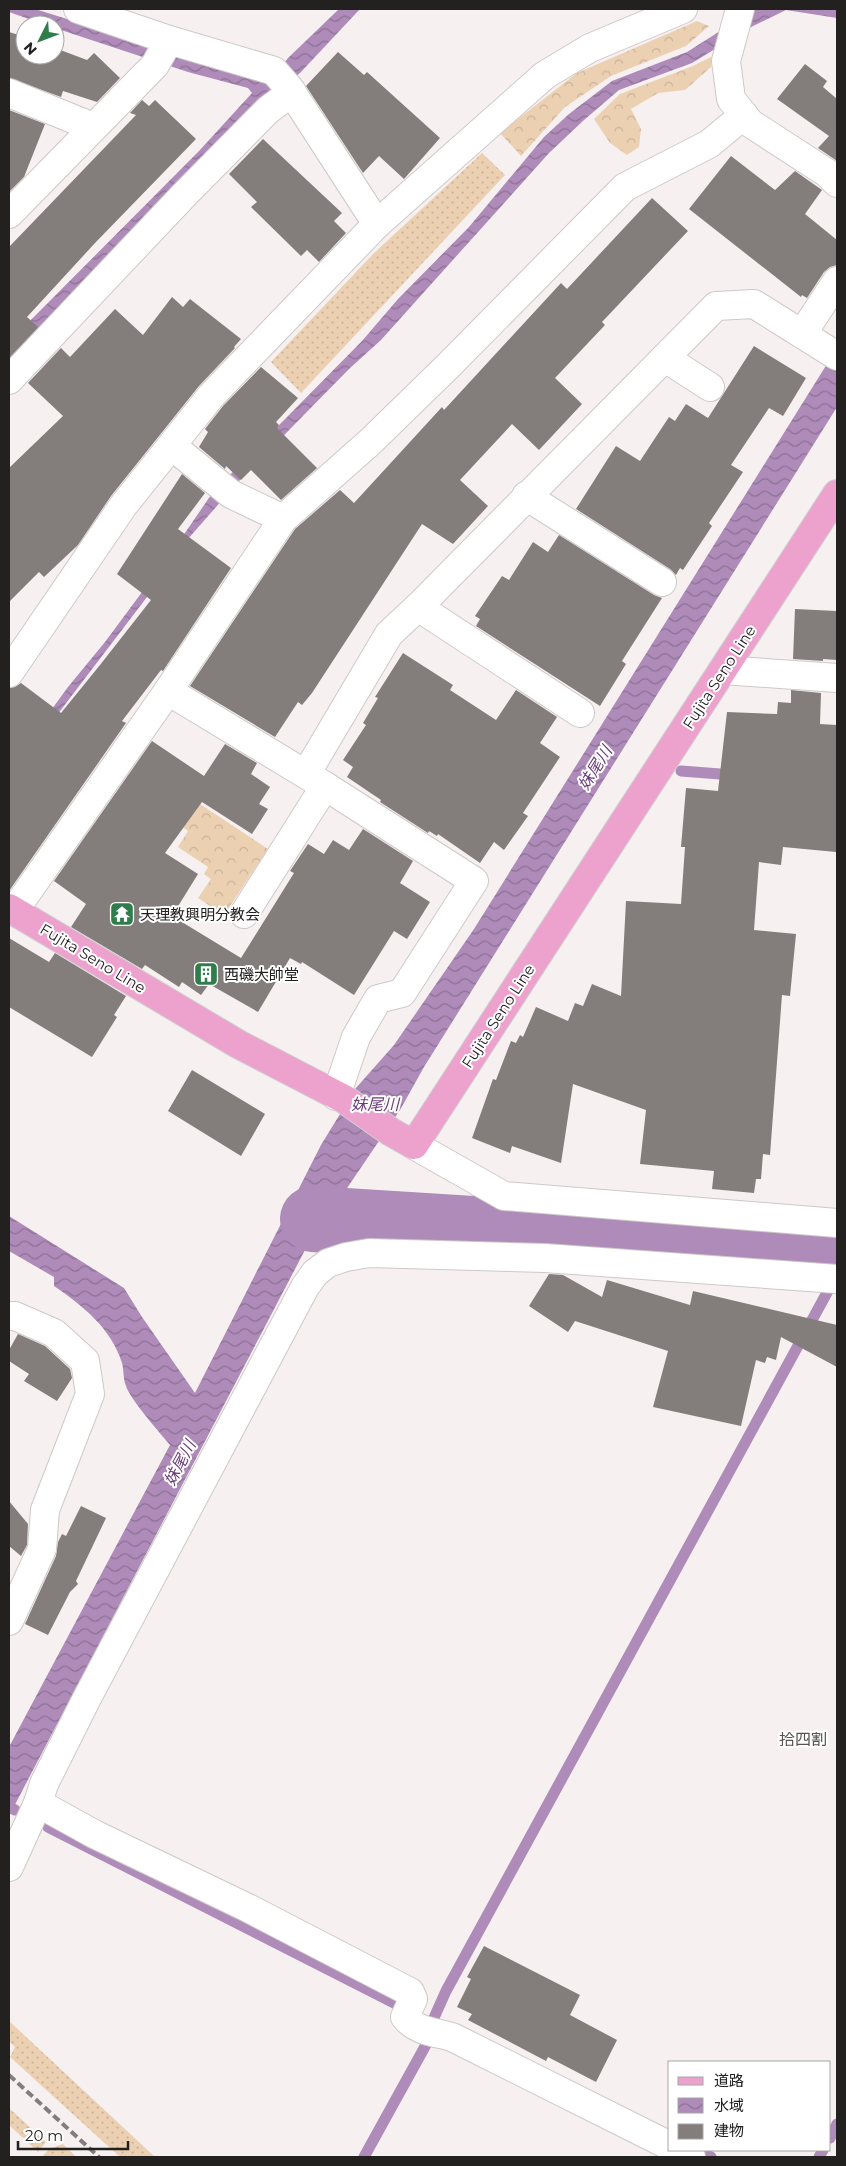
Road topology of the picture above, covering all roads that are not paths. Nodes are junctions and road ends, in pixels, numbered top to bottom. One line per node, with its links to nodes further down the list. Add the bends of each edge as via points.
1 (78, 9): 4 (street)
2 (683, 9): 11 (street, via 590,48 545,75)
3 (739, 13): 7 (street, via 726,61 731,99)
4 (163, 49): 5 (street); 8 (street)
5 (284, 82): 11 (street); 15 (street, via 268,110)
6 (9, 93): 8 (street)
7 (744, 115): 9 (street, via 750,123 827,173); 20 (street, via 709,144 625,187 370,442)
8 (93, 127): 10 (street)
9 (837, 183)
10 (9, 214)
11 (377, 224): 17 (street, via 211,396)
12 (837, 281): 13 (street)
13 (821, 345): 14 (street, via 754,304 716,306)
14 (664, 358): 16 (street); 18 (street)
15 (9, 380)
16 (710, 387)
17 (172, 446): 20 (street, via 225,489); 24 (street, via 123,506)
18 (526, 496): 21 (street); 22 (street)
19 (833, 508): 23 (main road, Fujita Seno Line)
20 (283, 519): 26 (street)
21 (662, 582)
22 (418, 607): 27 (street); 28 (street, via 389,634)
23 (723, 670): 25 (street); 32 (main road, Fujita Seno Line)
24 (9, 673)
25 (837, 678)
26 (168, 691): 28 (street); 29 (street)
27 (580, 713)
28 (316, 780): 30 (street); 31 (street, via 474,881 402,992 378,999 356,1037)
29 (11, 910): 31 (main road, Fujita Seno Line, via 238,1044)
30 (244, 914)
31 (340, 1097): 32 (main road, Fujita Seno Line)
32 (414, 1145): 33 (street, via 504,1196)
33 (837, 1222)
34 (832, 1279): 37 (street, via 545,1258 439,1254 369,1253 328,1263 305,1287 86,1700 44,1784)
35 (9, 1316): 36 (street, via 54,1333 85,1361 90,1394 45,1510 42,1549)
36 (9, 1621)
37 (38, 1803): 38 (street); 39 (street, via 410,1992 420,2022)
38 (9, 1867)
39 (668, 2145)
40 (679, 2151): 41 (street)
41 (691, 2157)

